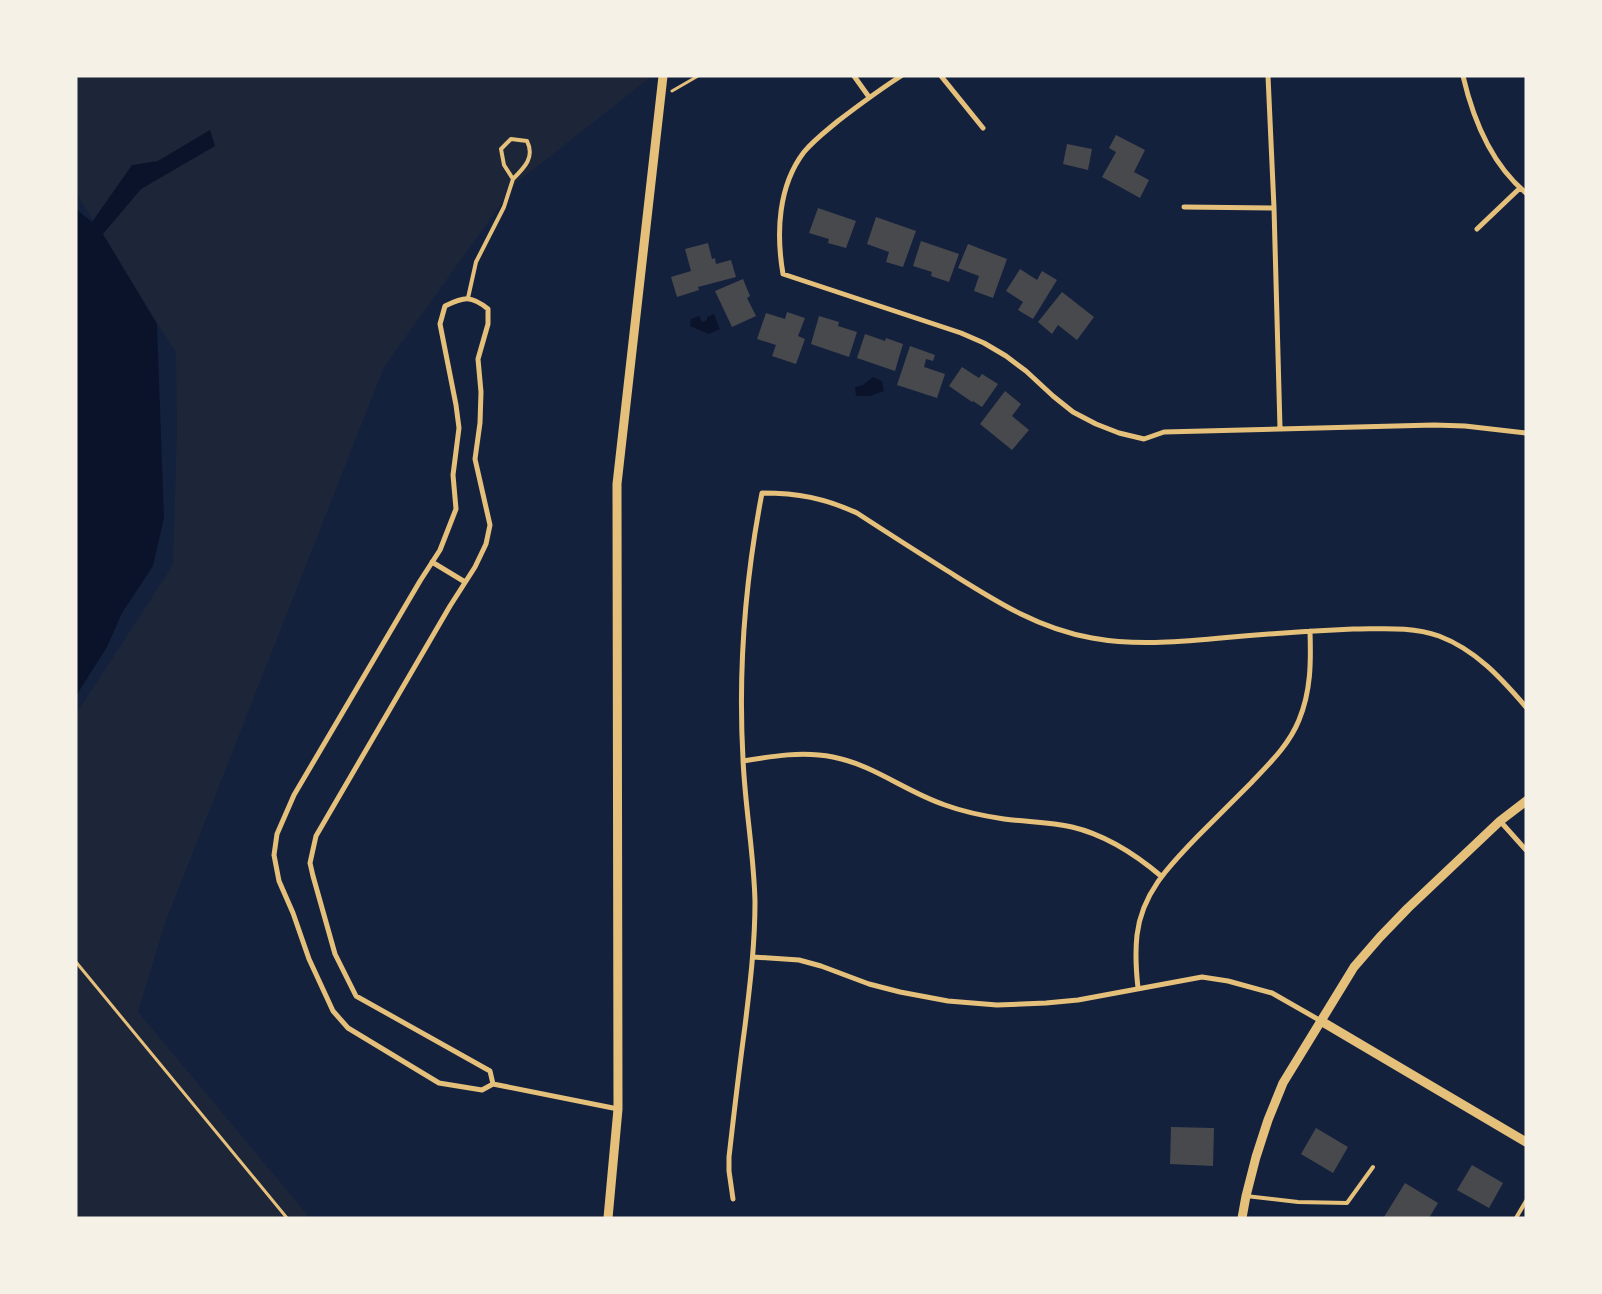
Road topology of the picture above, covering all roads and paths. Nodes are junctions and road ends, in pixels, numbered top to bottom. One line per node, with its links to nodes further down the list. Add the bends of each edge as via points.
1 (663, 76): 8 (street)
2 (698, 76): 8 (path)
3 (854, 76): 9 (street)
4 (901, 76): 9 (street)
5 (941, 76): 10 (street)
6 (1268, 76): 15 (street)
7 (1463, 76): 12 (street, via 1468,99 1486,143)
8 (661, 97): 34 (street, via 617,484)
9 (869, 97): 18 (street, via 812,143 797,163 788,184 779,230 783,274 961,333 1006,356 1073,412 1119,433 1144,439 1164,432)
10 (983, 128)
11 (514, 179): 11 (lane, via 504,165 501,149 511,139 527,140 530,148 527,165); 17 (lane, via 504,207 476,262)
12 (1520, 188): 13 (street); 16 (street)
13 (1526, 193)
14 (1184, 207): 15 (street)
15 (1274, 208): 18 (street)
16 (1477, 229)
17 (468, 298): 20 (street, via 445,306 440,324 458,428 453,475 456,509); 21 (street, via 488,308 488,324 478,359 481,392 475,459 490,525 486,544)
18 (1280, 428): 19 (street, via 1434,425)
19 (1526, 432)
20 (432, 562): 21 (street); 33 (street, via 294,796 277,834 274,855 279,881 309,960 333,1010 348,1028 439,1083 482,1090)
21 (466, 582): 33 (street, via 316,836 310,863 335,954 356,996 490,1071)
22 (1310, 631): 23 (street, via 1413,629 1439,636 1475,655 1493,670); 24 (street, via 1153,644 1100,639 1069,632 1001,605 857,513 810,496 762,493 752,548 742,643); 28 (street, via 1311,670 1307,696 1299,721 1286,744)
23 (1526, 708)
24 (743, 761): 28 (street, via 811,754 857,763 952,807 1005,819 1060,825 1099,836 1123,848); 29 (street, via 753,859)
25 (1526, 801): 26 (street)
26 (1500, 821): 27 (street); 32 (street, via 1380,937 1354,967)
27 (1526, 850)
28 (1161, 876): 31 (street, via 1148,898 1137,933)
29 (753, 957): 31 (street, via 799,960 900,992 948,1001 997,1005 1078,1000); 38 (street, via 729,1157)
30 (76, 962): 40 (path)
31 (1138, 988): 32 (street, via 1202,977 1228,981 1272,993)
32 (1321, 1021): 35 (street); 37 (street, via 1283,1083 1268,1120)
33 (493, 1084): 34 (street)
34 (618, 1109): 41 (street)
35 (1526, 1142)
36 (1373, 1167): 37 (lane, via 1347,1202 1298,1202)
37 (1246, 1196): 42 (street)
38 (733, 1199)
39 (1526, 1201): 43 (lane)
40 (287, 1218)
41 (608, 1218)
42 (1242, 1218)
43 (1516, 1218)

